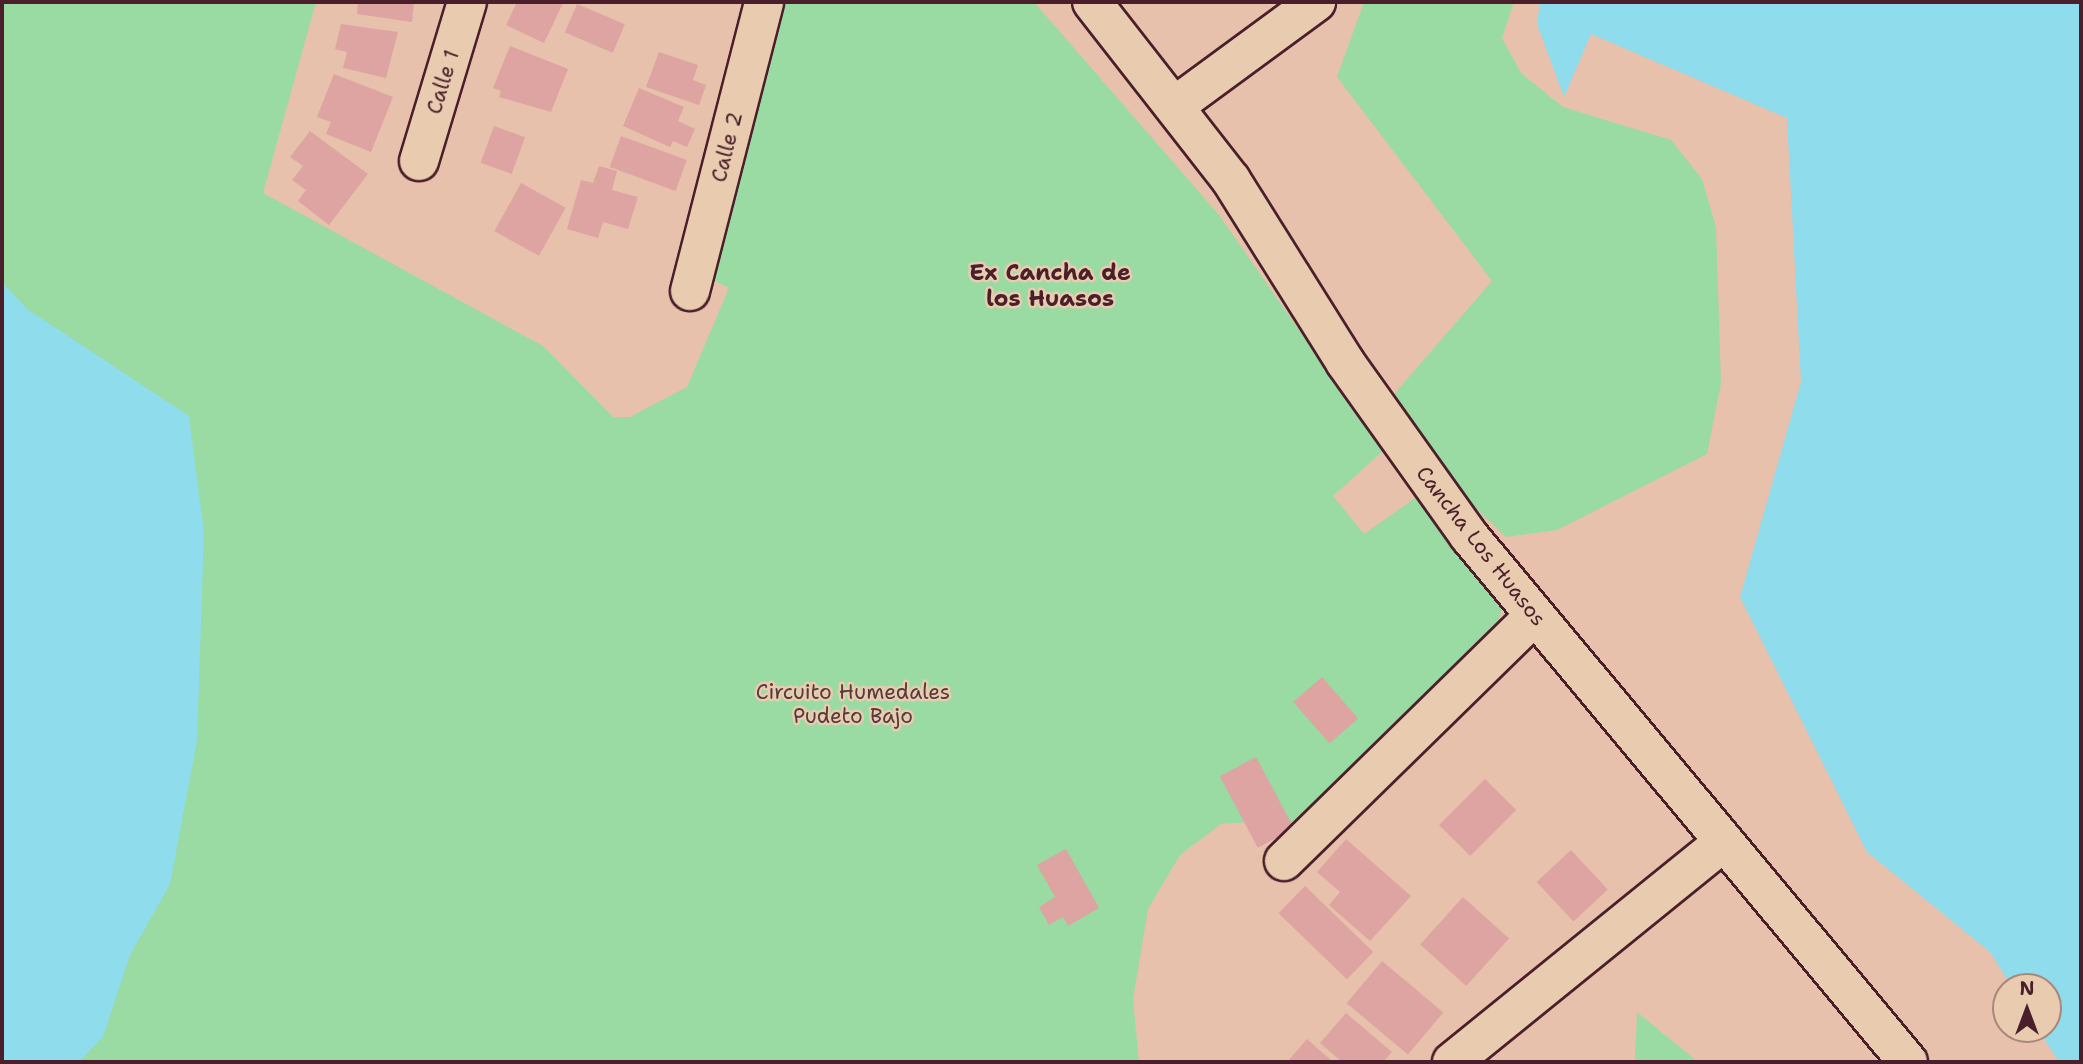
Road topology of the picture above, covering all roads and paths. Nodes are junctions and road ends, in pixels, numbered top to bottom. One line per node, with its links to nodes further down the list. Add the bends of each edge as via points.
1 (467, 2): 6 (street, Calle 1)
2 (764, 2): 7 (street, Calle 2)
3 (1092, 2): 5 (street, Cancha Los Huasos)
4 (1316, 2): 5 (street)
5 (1176, 105): 8 (street, Cancha Los Huasos, via 1430,484)
6 (419, 162)
7 (690, 292)
8 (1535, 615): 9 (street, Cancha Los Huasos); 10 (street)
9 (1721, 844): 11 (street); 12 (street, Cancha Los Huasos)
10 (1284, 861)
11 (1452, 1062)
12 (1908, 1062)

